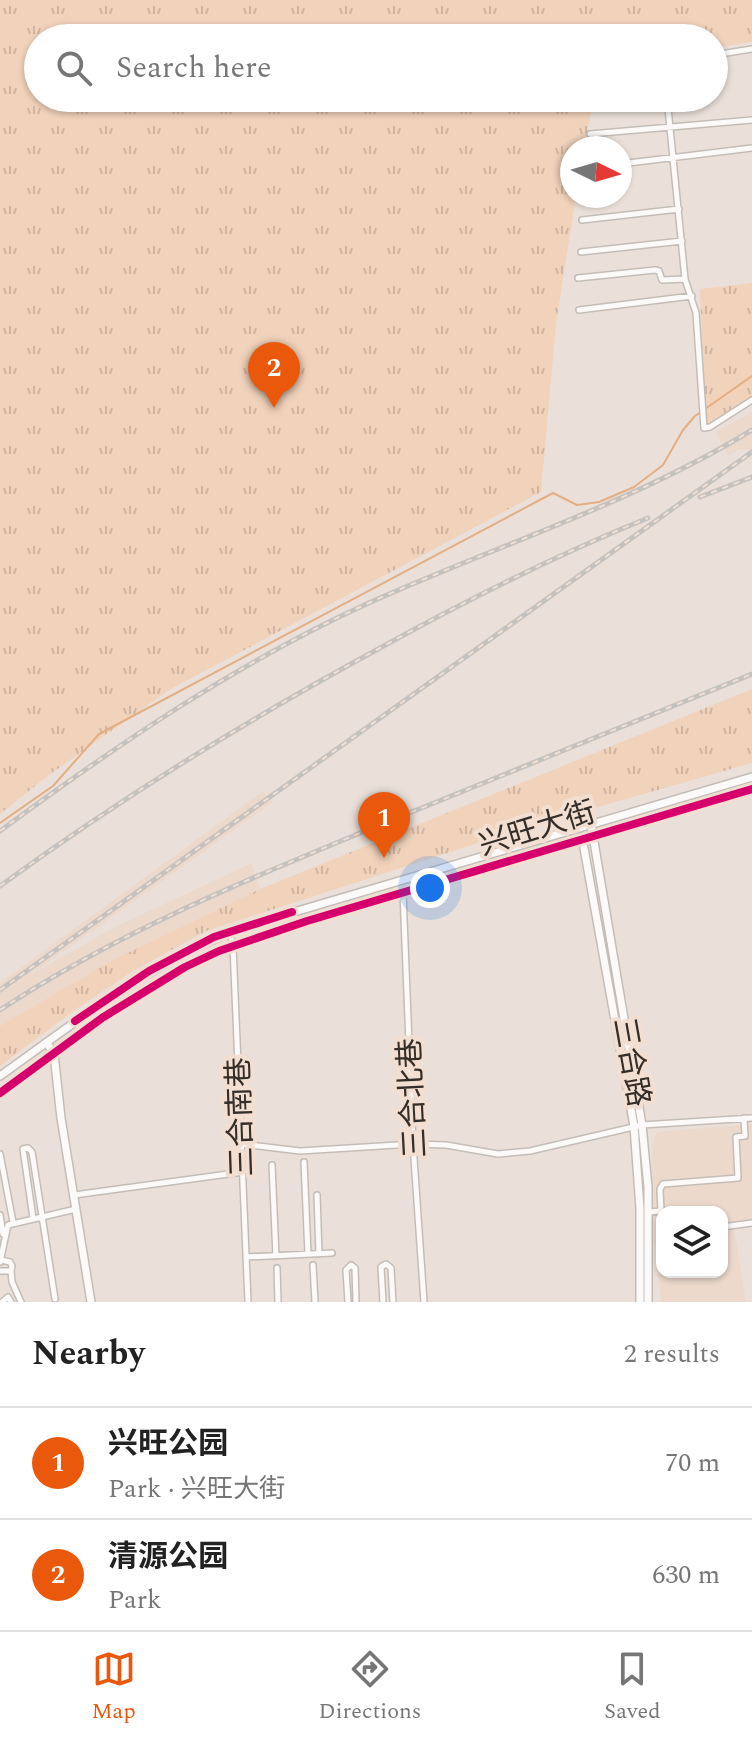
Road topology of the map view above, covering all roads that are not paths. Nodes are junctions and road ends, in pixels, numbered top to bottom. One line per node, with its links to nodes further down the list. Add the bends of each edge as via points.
1 (752, 49): 2 (street)
2 (728, 53)
3 (668, 112): 5 (street)
4 (752, 120): 5 (street)
5 (669, 127): 6 (street); 8 (street)
6 (590, 134)
7 (752, 148): 8 (street)
8 (673, 158): 9 (street); 10 (street)
9 (632, 163)
10 (679, 209): 11 (street); 12 (street)
11 (582, 220)
12 (682, 241): 13 (street); 15 (street)
13 (581, 252)
14 (578, 278): 15 (street, via 655,270 662,280)
15 (685, 279): 16 (street)
16 (692, 296): 17 (street); 18 (street, via 704,426)
17 (579, 310)
18 (752, 400)
19 (752, 777): 21 (main road, 兴旺大街)
20 (752, 789): 23 (main road, 兴旺大街)
21 (591, 824): 22 (main road, 兴旺大街); 23 (main road, 三合路)
22 (580, 828): 24 (main road, 三合路); 26 (main road, 兴旺大街)
23 (593, 836): 24 (main road, 兴旺大街); 34 (main road, 三合路)
24 (582, 839): 25 (main road, 兴旺大街); 34 (main road, 三合路)
25 (403, 893): 27 (main road, 兴旺大街); 36 (street, 三合北巷)
26 (230, 932): 27 (street, 三合南巷); 28 (main road, 兴旺大街, via 149,971)
27 (233, 946): 29 (main road, 兴旺大街, via 185,967); 35 (street, 三合南巷)
28 (47, 1043): 29 (main road); 30 (main road, 兴旺大街)
29 (54, 1054): 31 (main road, 兴旺大街); 41 (main road)
30 (0, 1076)
31 (0, 1093)
32 (744, 1118): 33 (street); 34 (street); 43 (street, via 745,1136 736,1137 738,1178 663,1184)
33 (752, 1118)
34 (638, 1125): 36 (street, via 512,1153); 46 (main road, 三合路); 77 (main road, 三合路)
35 (241, 1144): 36 (street, via 311,1151); 40 (street, 三合南巷)
36 (413, 1144): 76 (street, 三合北巷)
37 (0, 1154): 50 (street)
38 (304, 1162): 55 (street)
39 (272, 1165): 57 (street)
40 (243, 1172): 41 (street); 58 (street, 三合南巷)
41 (74, 1195): 44 (main road)
42 (317, 1195): 56 (street)
43 (661, 1206)
44 (76, 1209): 48 (street); 68 (main road)
45 (656, 1211): 46 (street)
46 (649, 1212): 78 (main road, 三合路)
47 (0, 1215): 53 (street)
48 (40, 1216): 49 (street); 49 (street, via 32,1152 23,1149); 64 (street)
49 (33, 1218): 50 (street)
50 (13, 1222): 53 (street)
51 (752, 1223): 52 (street)
52 (728, 1226)
53 (4, 1238): 59 (street)
54 (332, 1253): 56 (street)
55 (308, 1254): 56 (street); 57 (street)
56 (319, 1254)
57 (276, 1256): 58 (street)
58 (246, 1257): 69 (street, 三合南巷)
59 (1, 1259): 63 (street, via 10,1262)
60 (313, 1265): 71 (street)
61 (277, 1268): 70 (street)
62 (0, 1271): 63 (street)
63 (11, 1271): 67 (street)
64 (55, 1299)
65 (2, 1302): 66 (street, via 8,1297)
66 (11, 1302)
67 (21, 1302)
68 (91, 1302)
69 (248, 1302)
70 (278, 1302)
71 (315, 1302)
72 (348, 1302): 73 (street, via 346,1270 351,1265)
73 (356, 1302)
74 (383, 1302): 75 (street, via 381,1267 386,1264)
75 (393, 1302)
76 (424, 1302)
77 (637, 1302)
78 (648, 1302)

